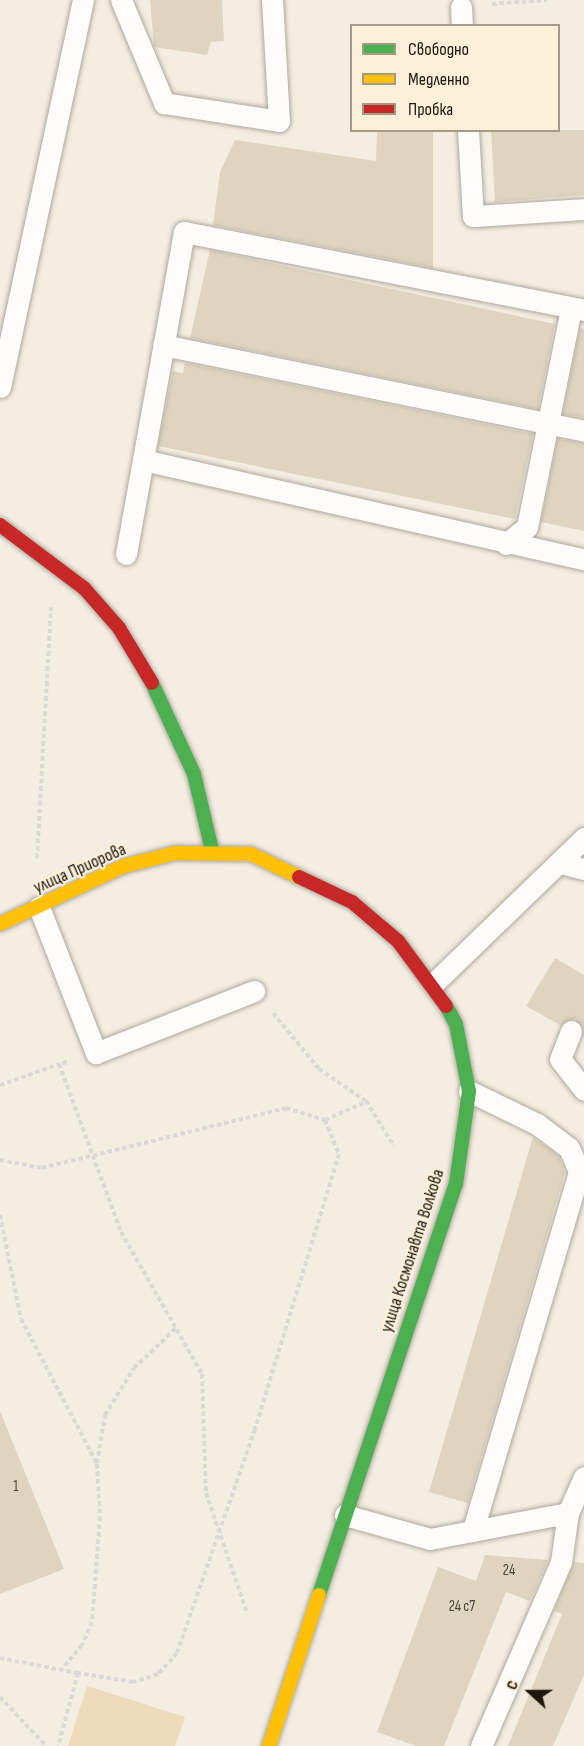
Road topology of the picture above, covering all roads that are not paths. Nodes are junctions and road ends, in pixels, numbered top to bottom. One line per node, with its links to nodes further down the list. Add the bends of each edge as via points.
1 (83, 0): 8 (lane)
2 (120, 0): 3 (lane, via 164,103 279,121)
3 (272, 0)
4 (468, 132): 5 (lane, via 473,216)
5 (584, 209)
6 (577, 309): 7 (lane, via 184,232); 9 (lane)
7 (164, 345): 9 (lane); 11 (lane)
8 (0, 387)
9 (549, 424): 10 (lane); 13 (lane, via 527,526)
10 (584, 431)
11 (143, 460): 13 (lane); 14 (lane)
12 (0, 525): 17 (street, via 84,588 119,628 156,689 194,774)
13 (506, 544): 15 (lane)
14 (126, 554)
15 (584, 559)
16 (584, 838): 18 (lane)
17 (212, 850): 20 (street, улица Приорова, via 123,866); 22 (street, улица Космонавта Волкова, via 251,854 352,902 398,941)
18 (561, 863): 19 (lane); 22 (lane)
19 (584, 869)
20 (39, 907): 21 (street, улица Приорова); 23 (lane, via 96,1053)
21 (0, 924)
22 (434, 982): 26 (street, улица Космонавта Волкова, via 456,1024)
23 (254, 991)
24 (571, 1031): 25 (lane, via 560,1059)
25 (584, 1090)
26 (469, 1091): 29 (street, улица Космонавта Волкова, via 456,1185); 30 (lane, via 561,1142 579,1172)
27 (584, 1477): 28 (lane)
28 (568, 1513): 30 (lane); 32 (lane, via 561,1562)
29 (345, 1515): 30 (lane, via 430,1539); 31 (street, улица Космонавта Волкова)
30 (473, 1532)
31 (269, 1746)
32 (481, 1746)

